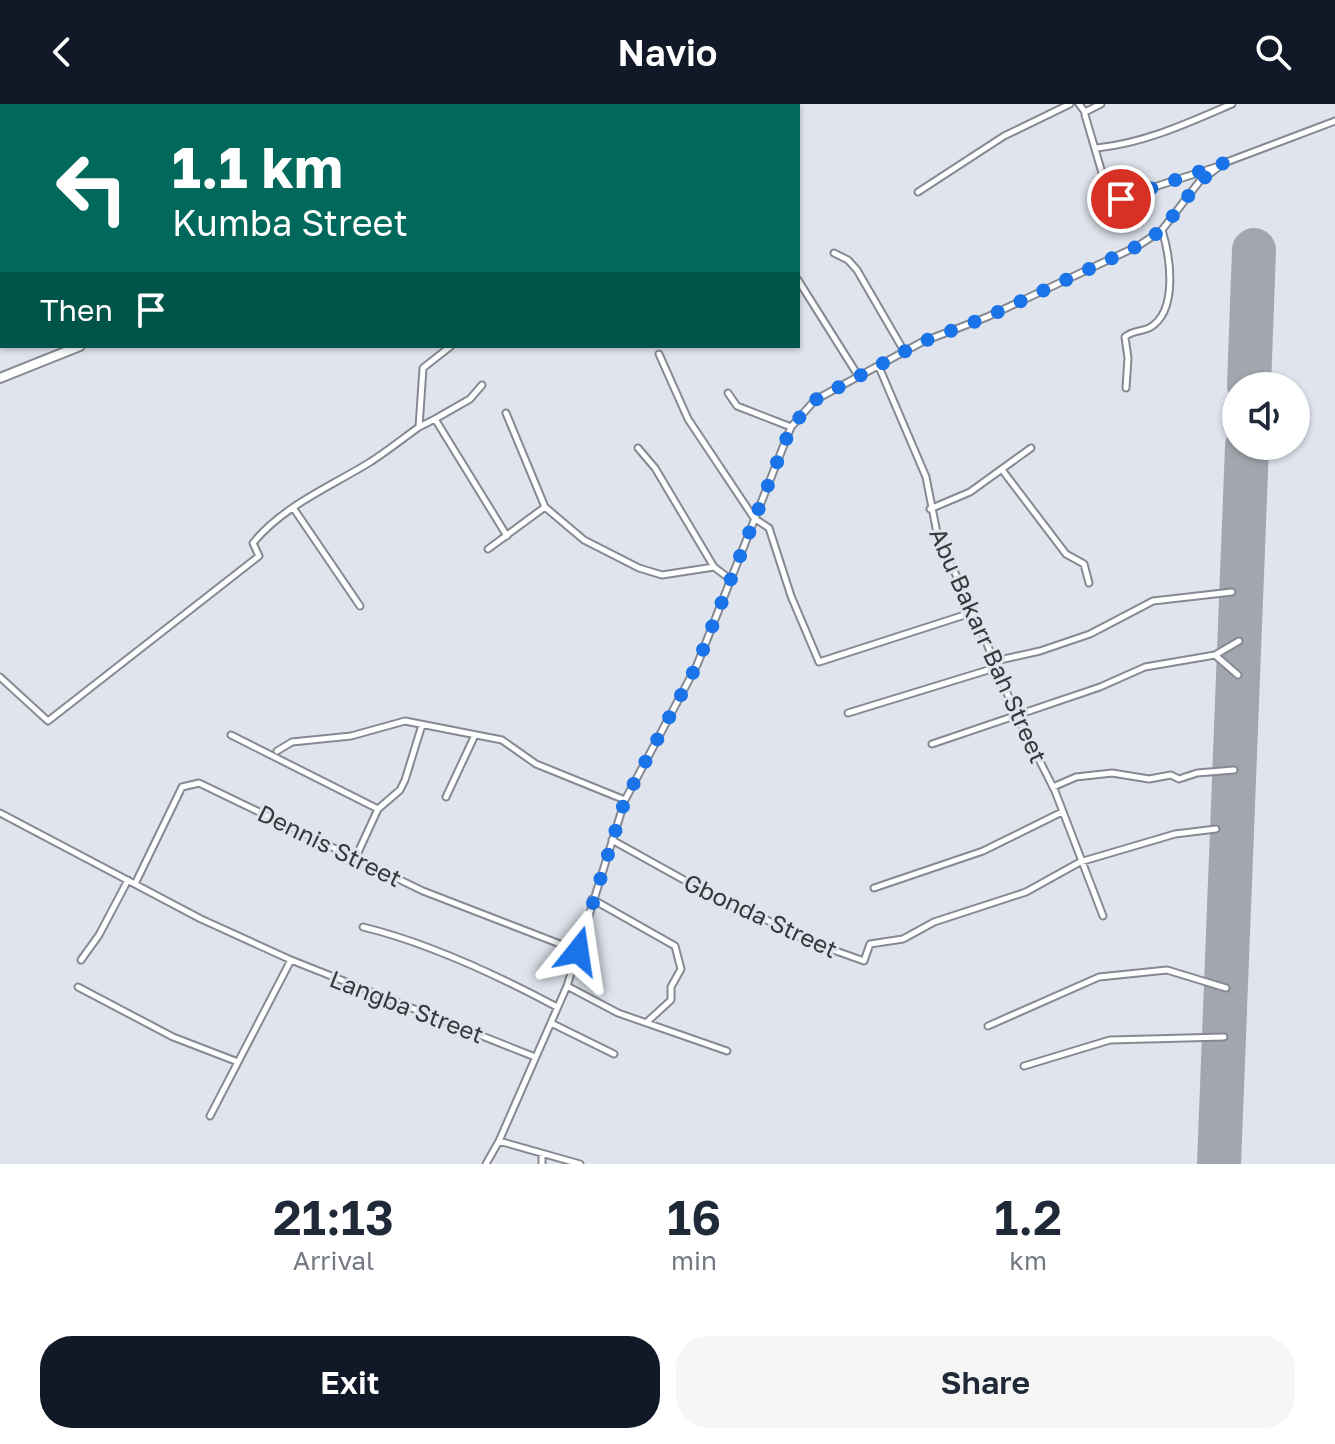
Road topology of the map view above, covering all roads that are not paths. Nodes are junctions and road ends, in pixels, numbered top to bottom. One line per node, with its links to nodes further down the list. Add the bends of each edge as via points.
1 (1070, 104): 9 (street, via 1004,136)
2 (1079, 104): 5 (street)
3 (1101, 104): 5 (street)
4 (1232, 104): 7 (street, via 1169,132)
5 (1085, 112): 7 (street)
6 (1335, 121): 8 (street)
7 (1097, 148): 8 (street, via 1114,200)
8 (1224, 163): 10 (street, via 1199,182)
9 (918, 192)
10 (1162, 230): 15 (street, via 1039,293); 21 (street, via 1171,285 1153,325 1125,337)
11 (834, 253): 15 (street, via 857,270)
12 (800, 283): 18 (street)
13 (75, 348): 19 (main road)
14 (448, 348): 25 (street, via 423,368)
15 (904, 351): 17 (street)
16 (659, 354): 33 (street, via 688,419)
17 (879, 367): 18 (street); 32 (street, Abu Bakarr Bah Street, via 926,477)
18 (859, 377): 26 (street, via 815,400)
19 (0, 378)
20 (482, 385): 24 (street, via 470,399)
21 (1126, 388)
22 (728, 393): 26 (street, via 737,406)
23 (506, 413): 30 (street)
24 (435, 419): 25 (street); 34 (street)
25 (419, 427): 31 (street)
26 (791, 427): 33 (street)
27 (638, 448): 36 (street)
28 (1031, 448): 29 (street)
29 (1003, 471): 32 (street); 38 (street, via 1066,554 1084,564)
30 (545, 507): 34 (street); 36 (street, via 584,540 639,568 662,575)
31 (294, 509): 40 (street); 46 (street, via 255,540 259,556 48,721)
32 (930, 509): 41 (street, Abu Bakarr Bah Street, via 946,558)
33 (754, 518): 37 (street); 41 (street, via 769,528 819,662)
34 (507, 536): 35 (street)
35 (488, 549)
36 (714, 567): 37 (street)
37 (730, 579): 57 (street, via 697,665)
38 (1089, 583)
39 (1232, 592): 44 (street, via 1153,601 1090,634)
40 (360, 606)
41 (974, 612): 44 (street, Abu Bakarr Bah Street)
42 (1239, 641): 43 (street)
43 (1215, 655): 45 (street); 48 (street, via 1145,667)
44 (996, 664): 47 (street); 48 (street, Abu Bakarr Bah Street)
45 (1238, 675)
46 (0, 677)
47 (848, 713)
48 (1017, 713): 52 (street); 55 (street, Abu Bakarr Bah Street)
49 (422, 725): 51 (street); 53 (street, via 405,721 351,736 292,742); 58 (street, via 400,790)
50 (231, 735): 58 (street)
51 (475, 735): 56 (street); 57 (street, via 502,740 536,764)
52 (932, 744)
53 (277, 751)
54 (1234, 770): 55 (street, via 1179,779 1112,773 1076,777)
55 (1053, 787): 59 (street, Abu Bakarr Bah Street)
56 (446, 797)
57 (625, 800): 62 (street)
58 (378, 809): 63 (street)
59 (1062, 812): 64 (street, Abu Bakarr Bah Street); 67 (street, via 983,851)
60 (0, 813): 65 (street, Langba Street)
61 (1216, 829): 64 (street, via 1175,834)
62 (612, 840): 64 (street, Gbonda Street, via 729,905 864,961 870,944 903,939 934,922 1026,892); 68 (street)
63 (355, 859): 66 (street, Dennis Street, via 240,801 189,783 171,804); 71 (street, Dennis Street)
64 (1080, 862): 69 (street, Abu Bakarr Bah Street)
65 (128, 880): 66 (street, Langba Street); 72 (street)
66 (135, 884): 73 (street, Langba Street)
67 (874, 888)
68 (592, 899): 71 (street); 78 (street, via 675,946 681,969 671,1000)
69 (1103, 916)
70 (363, 927): 77 (street, via 489,974)
71 (578, 951): 74 (street)
72 (81, 960)
73 (291, 960): 84 (street, Langba Street); 85 (street)
74 (567, 986): 77 (street); 78 (street, via 618,1013)
75 (78, 987): 85 (street, via 173,1037)
76 (1226, 988): 80 (street, via 1167,970 1099,977)
77 (557, 1007): 79 (street)
78 (648, 1021): 82 (street)
79 (551, 1023): 83 (street); 84 (street)
80 (988, 1026)
81 (1224, 1037): 86 (street, via 1110,1040)
82 (727, 1051)
83 (614, 1054)
84 (535, 1057): 88 (street)
85 (238, 1062): 87 (street)
86 (1024, 1066)
87 (210, 1116)
88 (499, 1141): 89 (street); 90 (street)
89 (542, 1154): 91 (street); 92 (street)
90 (486, 1164)
91 (542, 1164)
92 (580, 1164)

